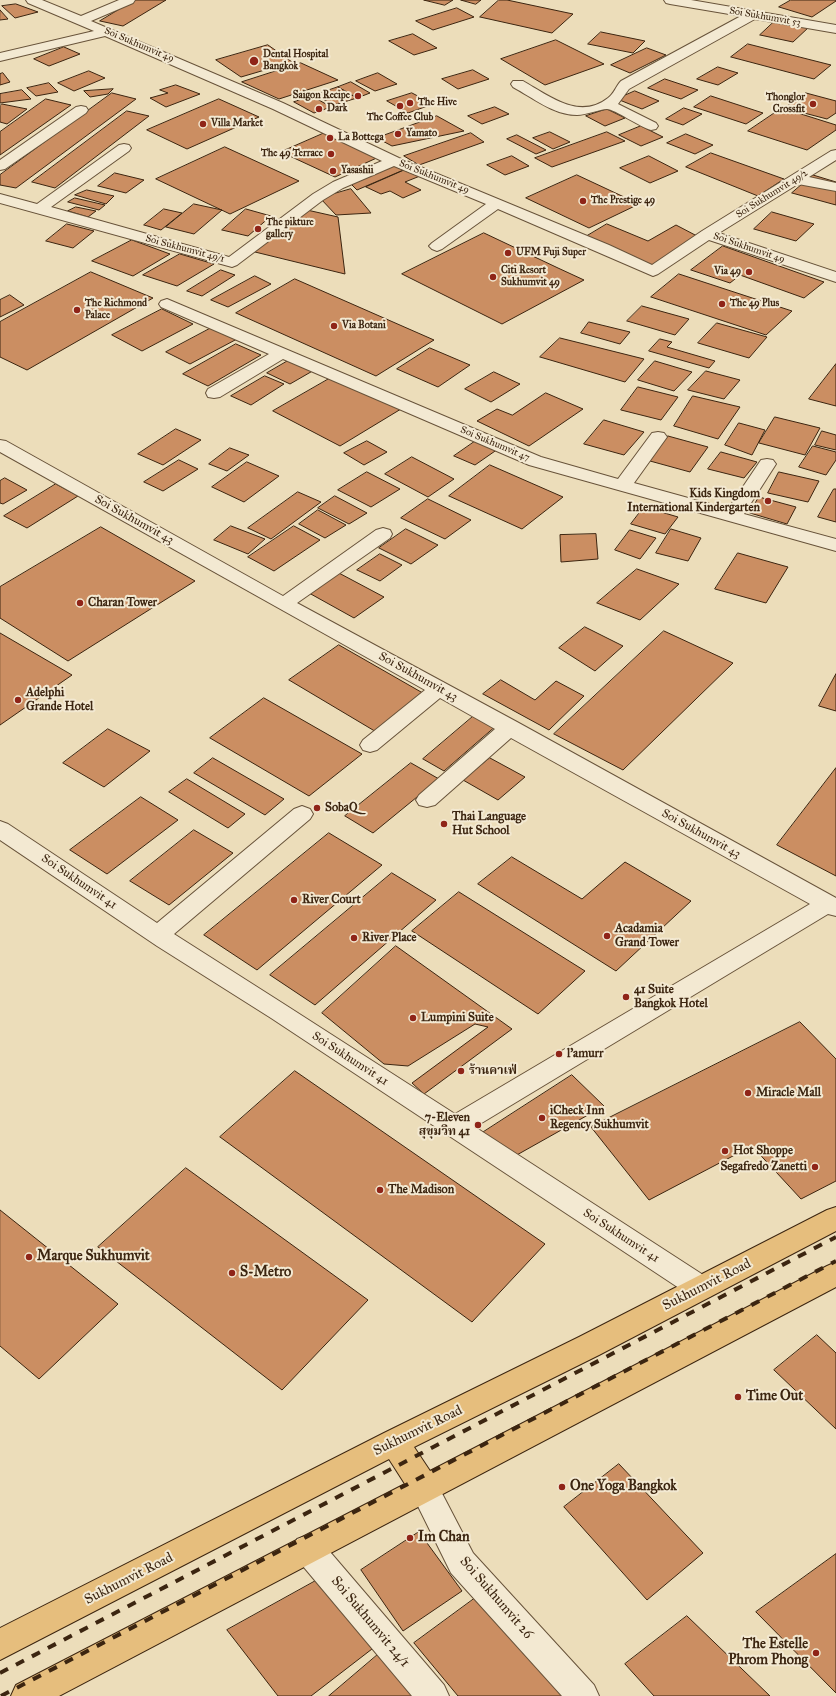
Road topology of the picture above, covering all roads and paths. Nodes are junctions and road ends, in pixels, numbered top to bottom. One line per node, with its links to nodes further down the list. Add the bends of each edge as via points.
1 (32, 0): 5 (street, Soi Sukhumvit 49)
2 (129, 0): 5 (street)
3 (670, 0): 4 (street, Soi Sukhumvit 53)
4 (752, 15): 6 (street, Soi Sukhumvit 53); 10 (street, via 626,84)
5 (81, 21): 7 (street, Soi Sukhumvit 49)
6 (836, 29)
7 (107, 32): 8 (street); 15 (street, Soi Sukhumvit 49, via 309,119)
8 (0, 57)
9 (518, 84): 10 (street, via 565,109 585,110)
10 (608, 104): 12 (street)
11 (82, 110): 16 (street)
12 (651, 126)
13 (124, 148): 21 (street)
14 (836, 154): 17 (street, Soi Sukhumvit 49/2)
15 (394, 161): 20 (street, Soi Sukhumvit 49); 21 (street, Soi Sukhumvit 49/1, via 338,185 318,197 232,262)
16 (0, 166)
17 (797, 179): 18 (street); 22 (street, Soi Sukhumvit 49/2)
18 (836, 187)
19 (0, 198): 21 (street, Soi Sukhumvit 49/1)
20 (497, 203): 22 (street, Soi Sukhumvit 49, via 653,271); 23 (street)
21 (39, 210)
22 (707, 234): 24 (street, Soi Sukhumvit 49)
23 (437, 246)
24 (836, 277)
25 (167, 304): 26 (street, Soi Sukhumvit 47)
26 (282, 353): 27 (street); 31 (street, Soi Sukhumvit 47, via 535,461)
27 (214, 393)
28 (658, 437): 31 (street)
29 (0, 445): 35 (street, Soi Sukhumvit 43)
30 (767, 464): 32 (street)
31 (623, 485): 32 (street, Soi Sukhumvit 47)
32 (733, 516): 34 (street, Soi Sukhumvit 47)
33 (383, 534): 35 (street)
34 (836, 545)
35 (284, 604): 36 (street, Soi Sukhumvit 43)
36 (439, 688): 37 (street, Soi Sukhumvit 43); 38 (street)
37 (510, 728): 39 (street); 42 (street, Soi Sukhumvit 43)
38 (370, 745)
39 (427, 800)
40 (302, 814): 43 (street)
41 (0, 830): 43 (street, Soi Sukhumvit 41)
42 (832, 906): 44 (street)
43 (158, 935): 44 (street, Soi Sukhumvit 41)
44 (454, 1127): 47 (street, Soi Sukhumvit 41)
45 (836, 1218): 47 (main road, Sukhumvit Road)
46 (836, 1274): 49 (main road)
47 (701, 1288): 48 (main road, Sukhumvit Road)
48 (394, 1442): 49 (main road); 51 (main road, Sukhumvit Road)
49 (424, 1488): 50 (main road); 54 (street, Soi Sukhumvit 26, via 462,1563)
50 (308, 1549): 52 (main road); 53 (street, Soi Sukhumvit 24/1)
51 (0, 1645)
52 (27, 1696)
53 (433, 1696)
54 (583, 1696)

